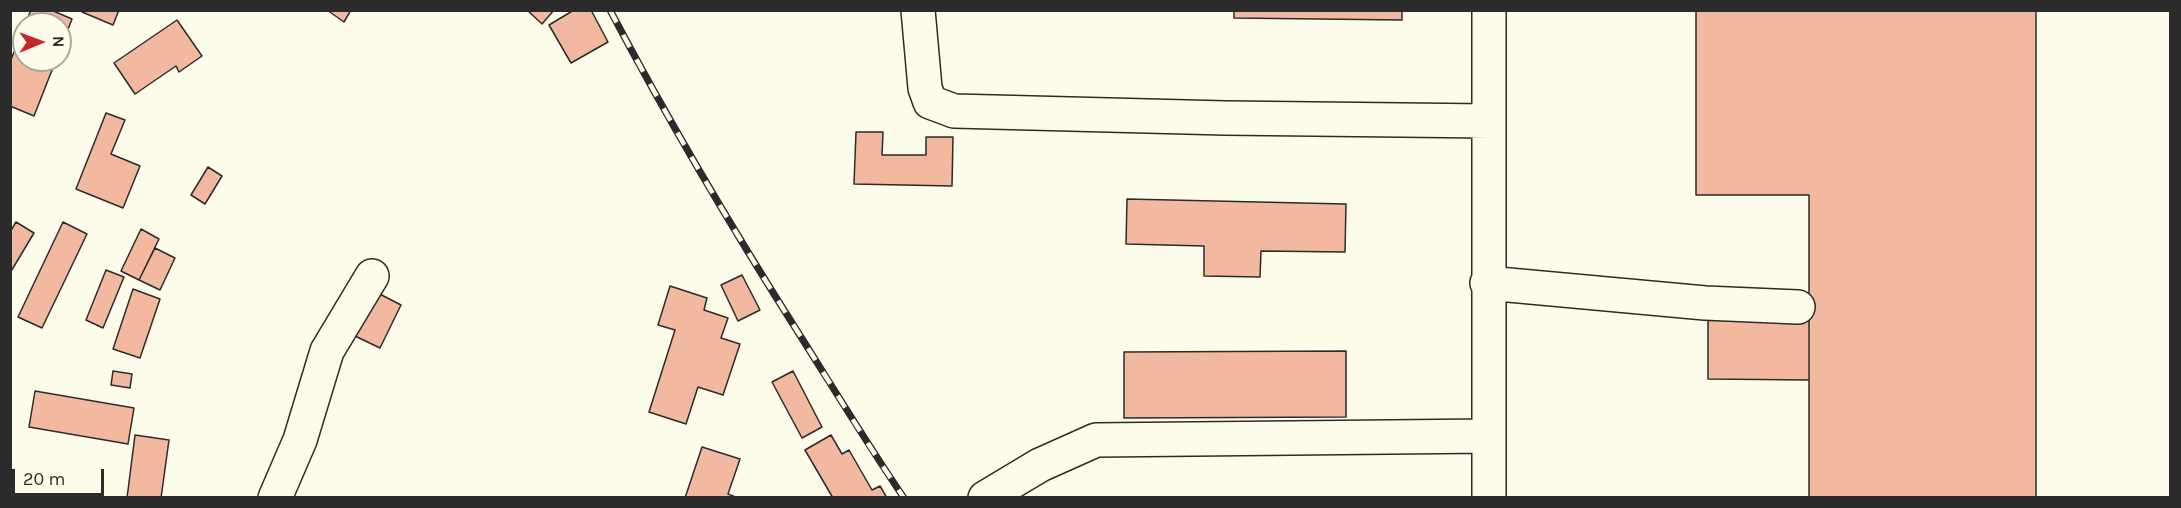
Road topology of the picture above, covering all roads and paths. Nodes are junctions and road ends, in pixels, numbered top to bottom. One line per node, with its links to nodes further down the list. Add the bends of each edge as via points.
1 (918, 10): 3 (street, via 925,88 930,102 954,111)
2 (1489, 10): 3 (street)
3 (1489, 120): 5 (street)
4 (372, 276): 8 (street, via 327,351 300,440)
5 (1487, 283): 6 (street, via 1705,303); 7 (street)
6 (1798, 307)
7 (1488, 436): 9 (street, via 1096,440 1040,465); 10 (street)
8 (275, 498)
9 (985, 498)
10 (1489, 498)

